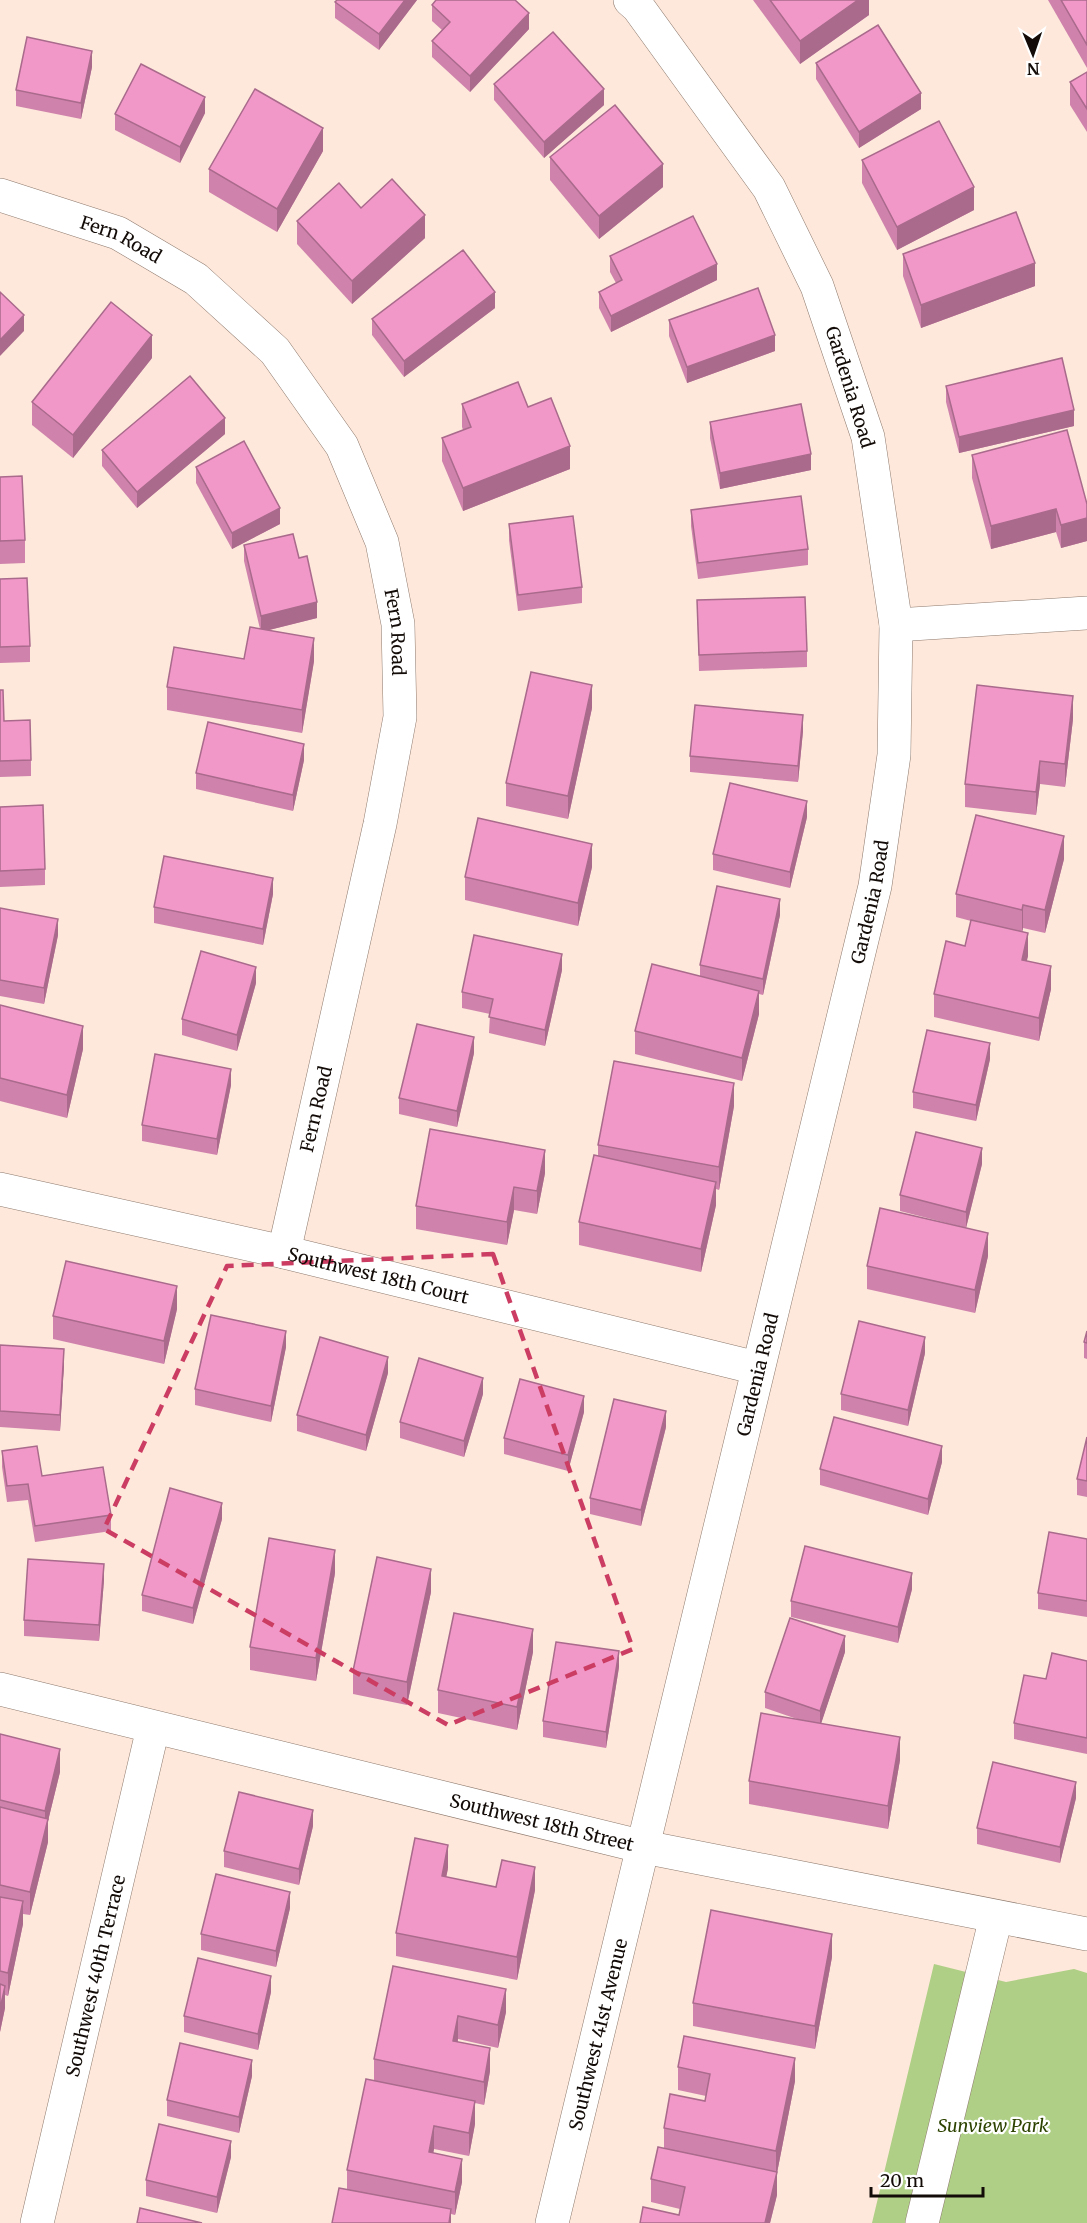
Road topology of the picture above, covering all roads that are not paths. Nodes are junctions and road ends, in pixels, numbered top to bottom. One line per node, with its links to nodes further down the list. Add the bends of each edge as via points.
1 (630, 0): 4 (street, Gardenia Road, via 769,188 817,286 868,437)
2 (0, 195): 6 (street, Fern Road, via 118,233 196,279 276,351 342,446 382,542 398,624 400,717 380,824)
3 (1087, 613): 4 (street)
4 (896, 625): 7 (street, Gardenia Road, via 894,755 875,886)
5 (0, 1189): 6 (street, Southwest 18th Court)
6 (284, 1252): 7 (street, Southwest 18th Court)
7 (757, 1368): 10 (street, Gardenia Road)
8 (0, 1689): 9 (street, Southwest 18th Street)
9 (153, 1728): 10 (street, Southwest 18th Street); 13 (street, Southwest 40th Terrace)
10 (644, 1847): 11 (street, Southwest 18th Street); 14 (street, Southwest 41st Avenue)
11 (996, 1917): 12 (street, Southwest 18th Street); 15 (street)
12 (1087, 1934)
13 (37, 2223)
14 (552, 2223)
15 (921, 2223)

